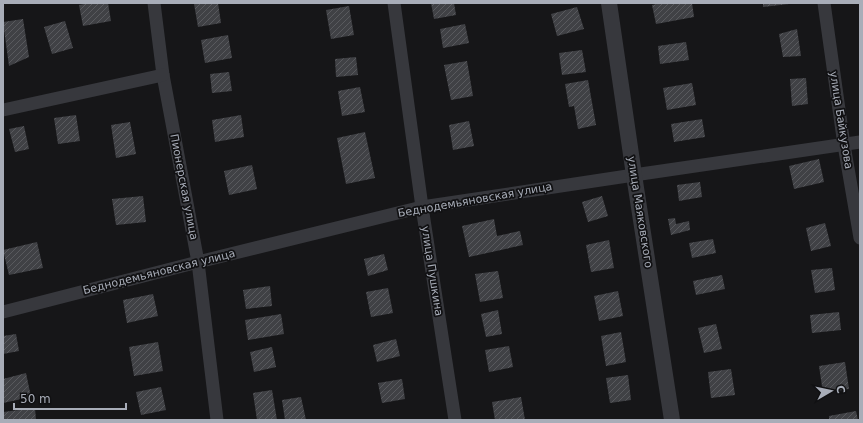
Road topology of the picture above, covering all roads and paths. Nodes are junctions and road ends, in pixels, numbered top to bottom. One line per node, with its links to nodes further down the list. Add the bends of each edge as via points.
1 (154, 3): 5 (street, Пионерская улица)
2 (394, 3): 10 (street, улица Пушкина)
3 (609, 3): 9 (street, улица Маяковского)
4 (824, 3): 8 (street, улица Байкузова)
5 (163, 75): 6 (street); 12 (street, Пионерская улица)
6 (3, 110)
7 (860, 142): 8 (street, Беднодемьяновская улица)
8 (844, 145): 9 (street, Беднодемьяновская улица); 11 (street, улица Байкузова)
9 (634, 175): 10 (street, Беднодемьяновская улица); 16 (street, улица Маяковского)
10 (422, 207): 12 (street, Беднодемьяновская улица); 15 (street, улица Пушкина)
11 (860, 238)
12 (198, 262): 13 (street, Беднодемьяновская улица); 14 (street, Пионерская улица)
13 (3, 312)
14 (218, 420)
15 (455, 420)
16 (672, 420)

